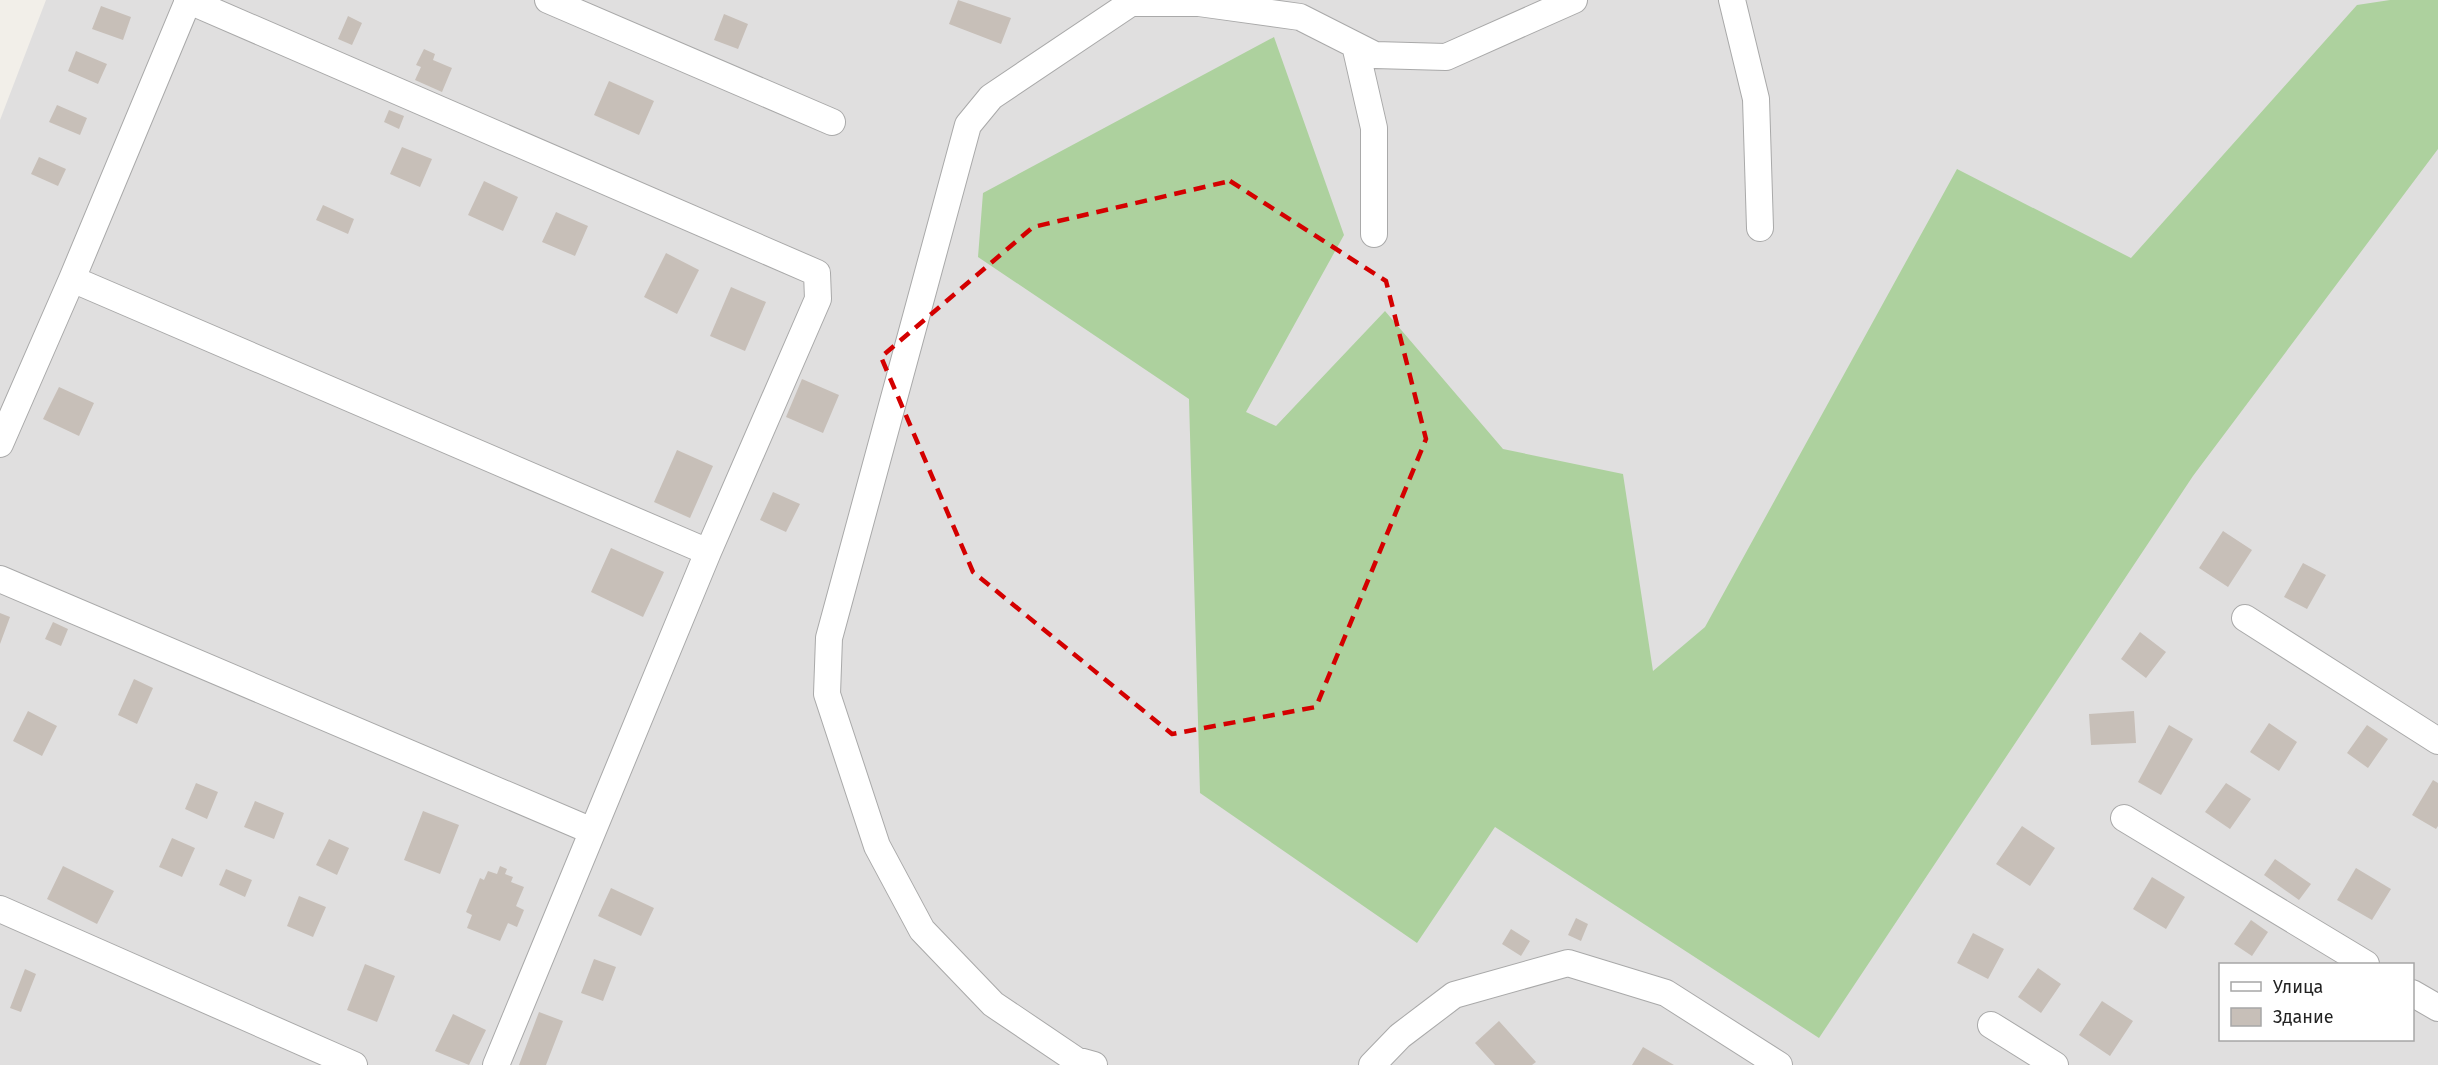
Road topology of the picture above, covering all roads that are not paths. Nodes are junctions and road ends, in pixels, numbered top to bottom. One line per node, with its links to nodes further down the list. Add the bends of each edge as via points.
1 (188, 0): 9 (street); 11 (street, via 817,273 818,299)
2 (548, 0): 6 (street)
3 (1574, 0): 5 (street, via 1446,57 1375,54)
4 (1732, 0): 7 (street, via 1756,99)
5 (1355, 45): 8 (street, via 1374,128); 24 (street, via 1300,17 1199,3 1131,3 991,97 968,125 829,638 827,694 878,846 922,930 993,1004 1076,1059)
6 (832, 122)
7 (1760, 228)
8 (1374, 234)
9 (72, 279): 10 (street); 11 (street)
10 (0, 444)
11 (708, 552): 16 (street)
12 (0, 579): 16 (street)
13 (2245, 618): 14 (street)
14 (2438, 741)
15 (2124, 818): 18 (street)
16 (592, 831): 23 (street)
17 (0, 909): 22 (street)
18 (2364, 963)
19 (2414, 994): 20 (street)
20 (2438, 1008)
21 (1991, 1025): 27 (street)
22 (354, 1065)
23 (496, 1065)
24 (1094, 1065)
25 (1372, 1065): 26 (street, via 1400,1036 1454,995 1568,963 1666,993)
26 (1779, 1065)
27 (2055, 1065)

